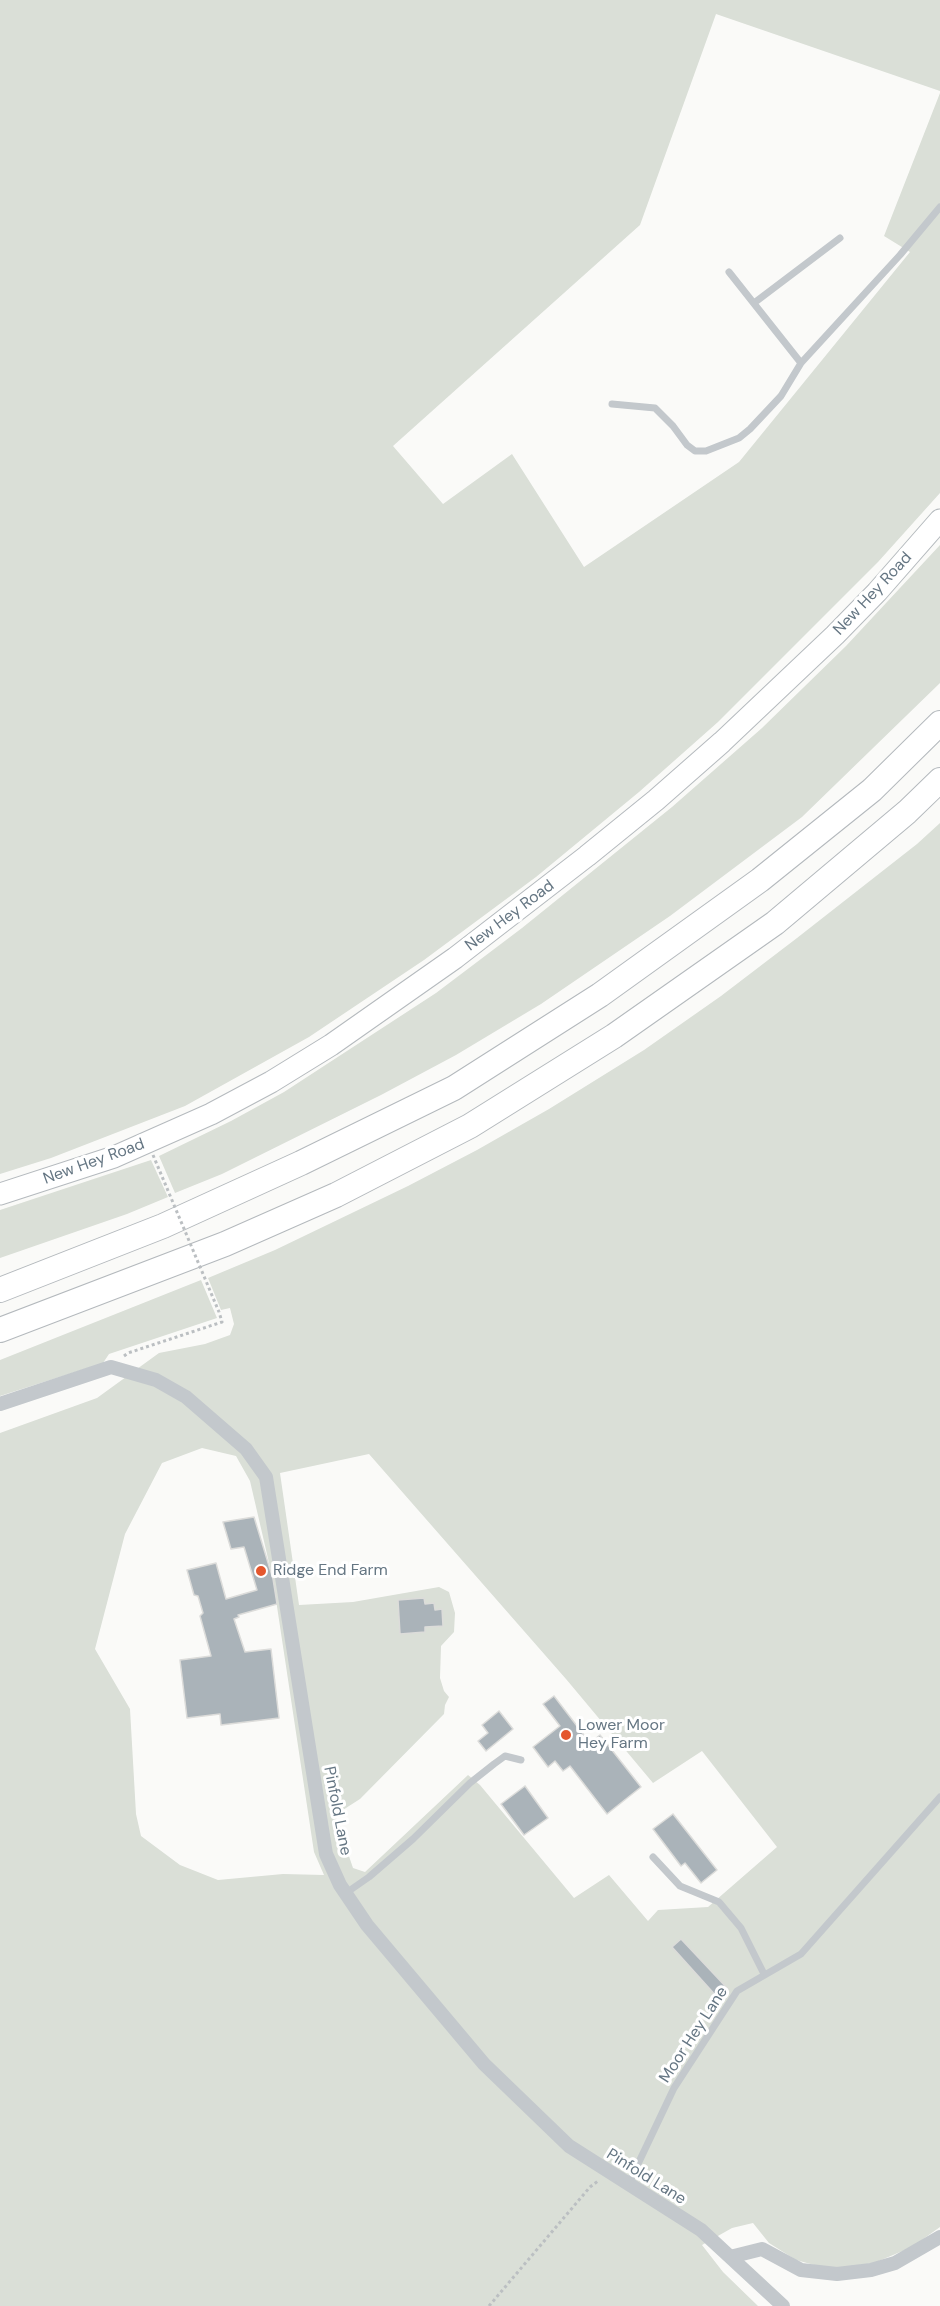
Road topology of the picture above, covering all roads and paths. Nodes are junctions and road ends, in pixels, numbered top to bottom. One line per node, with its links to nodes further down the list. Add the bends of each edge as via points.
1 (940, 207): 5 (lane)
2 (840, 238): 4 (lane)
3 (729, 272): 4 (lane)
4 (754, 303): 5 (lane)
5 (801, 363): 6 (lane, via 781,396 750,429 731,442 705,451 695,451 687,445 655,408)
6 (612, 404)
7 (940, 520): 11 (main road, New Hey Road, via 835,635 722,742 587,856 455,958 331,1045 211,1114 114,1157)
8 (940, 723): 12 (highway, via 872,790 760,880 600,995 454,1088 163,1226)
9 (940, 780): 13 (highway, via 775,923 614,1036 470,1126 336,1195 235,1239)
10 (153, 1155): 14 (path, bridge, via 222,1322 128,1353)
11 (0, 1194)
12 (0, 1290)
13 (0, 1330)
14 (111, 1367): 15 (street); 19 (street, Pinfold Lane, via 156,1380 186,1397 246,1449 266,1477 326,1854)
15 (0, 1404)
16 (520, 1760): 19 (lane, via 505,1756 494,1764 413,1839)
17 (940, 1797): 20 (lane, Moor Hey Lane, via 801,1954)
18 (652, 1857): 20 (lane, via 680,1886 719,1902 741,1928)
19 (346, 1893): 21 (street, Pinfold Lane, via 484,2064 568,2146)
20 (765, 1974): 22 (lane, Moor Hey Lane, via 736,1991 674,2088)
21 (608, 2173): 22 (street, Pinfold Lane); 25 (path, via 590,2187)
22 (628, 2185): 24 (street, Pinfold Lane, via 701,2230)
23 (940, 2237): 24 (street, via 895,2263 837,2274 801,2270 762,2249)
24 (730, 2257): 26 (street, Pinfold Lane)
25 (489, 2306)
26 (783, 2306)

